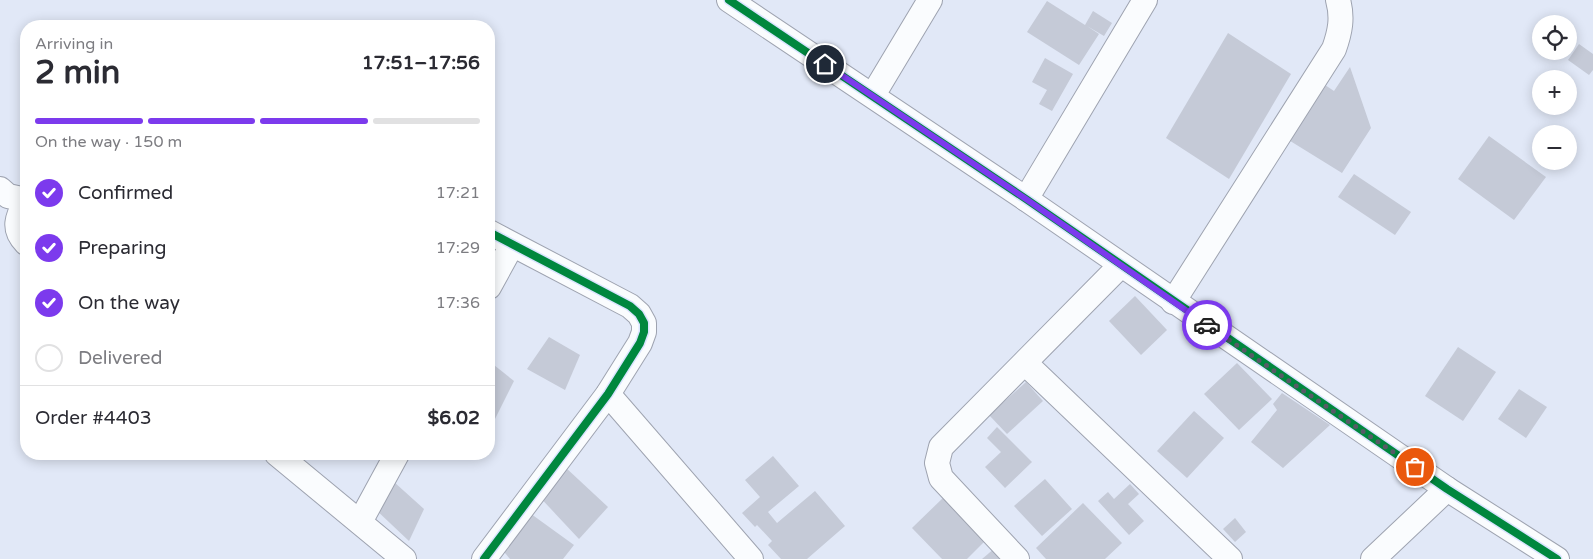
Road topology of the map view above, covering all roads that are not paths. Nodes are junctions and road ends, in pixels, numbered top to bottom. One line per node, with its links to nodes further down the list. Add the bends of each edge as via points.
1 (729, 0): 5 (street)
2 (930, 0): 5 (street)
3 (1145, 0): 8 (street)
4 (1338, 0): 15 (street, via 1342,12 1334,49)
5 (873, 96): 8 (street)
6 (0, 189): 7 (street, via 8,196)
7 (20, 199)
8 (1026, 199): 13 (street)
9 (20, 212): 10 (street, via 16,229)
10 (20, 235)
11 (495, 235): 12 (street)
12 (512, 245): 14 (street); 17 (street, via 630,306 639,314 644,323 640,343)
13 (1120, 266): 15 (street); 16 (street)
14 (495, 276)
15 (1173, 302): 20 (street)
16 (1025, 362): 25 (street, via 949,437 941,447 937,463 942,478); 26 (street)
17 (608, 394): 23 (street); 24 (street)
18 (284, 460): 21 (street)
19 (394, 460): 21 (street)
20 (1447, 489): 27 (street); 28 (street)
21 (360, 522): 22 (street)
22 (404, 559)
23 (484, 559)
24 (751, 559)
25 (1017, 559)
26 (1230, 559)
27 (1374, 559)
28 (1557, 559)

